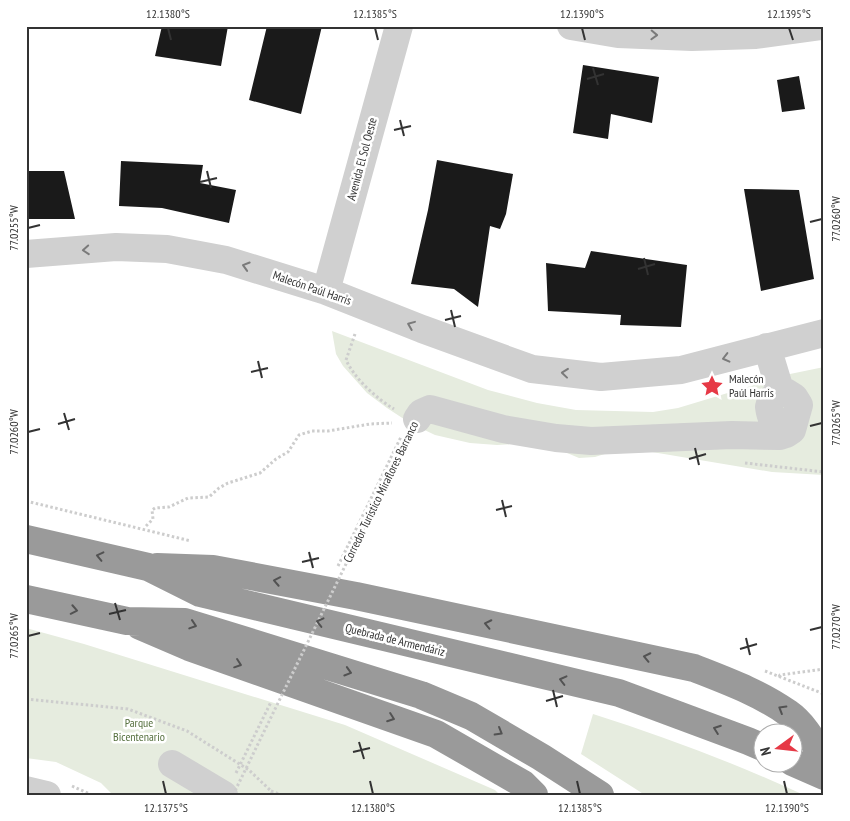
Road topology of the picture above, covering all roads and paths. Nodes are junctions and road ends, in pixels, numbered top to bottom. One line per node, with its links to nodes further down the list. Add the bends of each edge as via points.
1 (398, 26): 5 (street, Avenida El Sol Oeste)
2 (571, 26): 3 (street, one-way to 3, via 618,34 692,37 756,35)
3 (822, 26)
4 (26, 254): 5 (street, Malecón Paúl Harris, one-way to 4, via 226,260 167,248)
5 (326, 291): 8 (street, Malecón Paúl Harris, one-way to 5, via 681,370 601,377 532,370)
6 (824, 333): 8 (street, Malecón Paúl Harris)
7 (354, 334): 9 (path, via 346,360 349,366 368,389)
8 (767, 347): 9 (street, Corredor Turístico Miraflores Barranco, via 781,392 794,397 799,405 792,430 780,436 591,441 503,429 430,409)
9 (408, 419): 12 (path, via 299,435 288,452 260,472 228,483 209,497 188,498 169,508 155,508 152,510 153,519); 29 (path, Corredor Turístico Miraflores Barranco, bridge)
10 (737, 462): 11 (path)
11 (824, 472)
12 (146, 526)
13 (26, 539): 14 (highway, Quebrada de Armendáriz, one-way to 13)
14 (148, 567): 20 (highway, Quebrada de Armendáriz, one-way to 14, via 619,694 200,593); 21 (highway, one-way to 14, via 790,714 738,685 694,668 213,569)
15 (26, 599): 16 (highway, one-way to 16)
16 (127, 620): 31 (highway, one-way to 31, via 189,646 436,734 523,784); 32 (highway, one-way to 32, via 185,622 421,695 471,716)
17 (765, 671): 18 (path, bridge)
18 (824, 694)
19 (26, 699): 26 (path, via 128,709 187,731 248,770)
20 (752, 743)
21 (824, 759)
22 (172, 764): 28 (street)
23 (802, 766): 24 (highway)
24 (824, 776)
25 (26, 790): 27 (street)
26 (272, 793): 30 (path)
27 (47, 795)
28 (224, 795)
29 (233, 795)
30 (282, 795)
31 (534, 795)
32 (600, 795)

